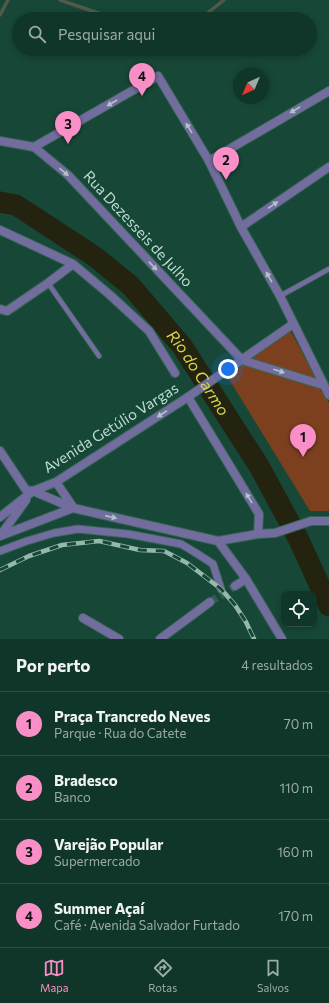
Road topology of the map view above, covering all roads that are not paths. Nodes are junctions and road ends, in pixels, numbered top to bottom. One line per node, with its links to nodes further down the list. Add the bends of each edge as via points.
1 (329, 91): 4 (street, one-way to 4)
2 (0, 141): 3 (street, Rua Dezesseis de Julho)
3 (34, 147): 4 (street, one-way to 3, via 158,76); 15 (street, Rua Dezesseis de Julho, one-way to 15, via 68,175)
4 (209, 161): 6 (street)
5 (329, 167): 6 (street, one-way to 5)
6 (241, 227): 11 (street, one-way to 6)
7 (0, 230): 8 (street)
8 (73, 264): 10 (street); 16 (street, via 149,331)
9 (329, 269): 11 (lane)
10 (48, 283): 12 (street, via 7,311); 14 (lane)
11 (280, 296): 13 (street)
12 (0, 309)
13 (293, 324): 15 (street, Avenida Getúlio Vargas); 17 (street)
14 (99, 356)
15 (242, 360): 17 (street, one-way to 17); 18 (street, Avenida Getúlio Vargas)
16 (175, 373)
17 (326, 384): 19 (street)
18 (191, 394): 21 (street, Avenida Getúlio Vargas, one-way to 21); 26 (street, one-way to 18, via 259,514)
19 (329, 395)
20 (0, 451): 22 (street, via 26,490)
21 (56, 482): 22 (street, Avenida Getúlio Vargas); 23 (street)
22 (33, 491): 23 (street); 24 (street, Avenida Getúlio Vargas); 27 (street)
23 (73, 508): 27 (street); 28 (street, one-way to 28)
24 (0, 517)
25 (329, 520): 26 (street, via 311,521 275,533)
26 (258, 534): 28 (street)
27 (0, 536)
28 (218, 541): 30 (street)
29 (0, 551): 32 (street, via 27,540 78,530 135,535 181,544 196,553 213,564)
30 (246, 579): 31 (street); 37 (street)
31 (235, 586)
32 (221, 589)
33 (210, 602): 36 (street)
34 (83, 618): 35 (street)
35 (119, 639)
36 (160, 639)
37 (282, 639)

